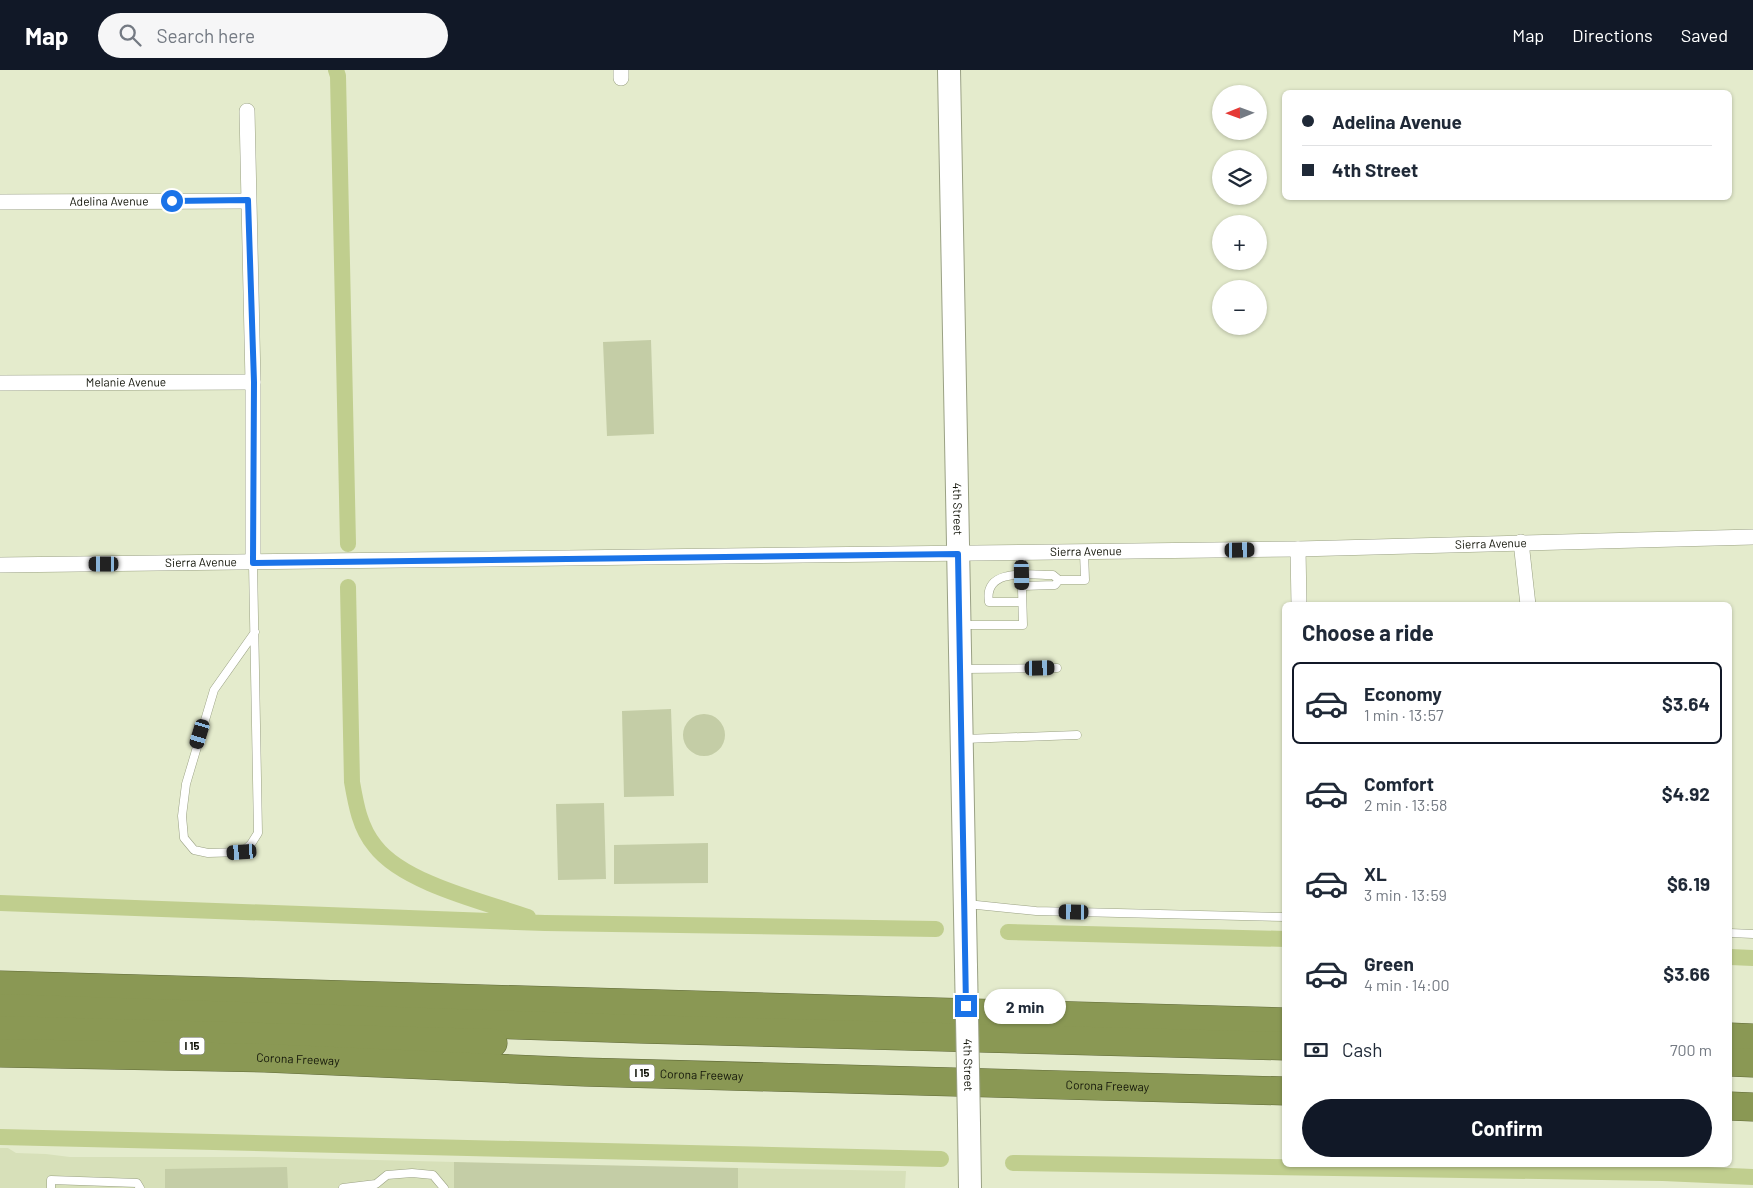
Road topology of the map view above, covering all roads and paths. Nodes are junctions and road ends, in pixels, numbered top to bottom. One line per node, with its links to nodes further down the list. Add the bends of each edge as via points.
1 (949, 70): 12 (street, 4th Street)
2 (247, 111): 3 (street)
3 (248, 200): 4 (street, Adelina Avenue); 5 (street)
4 (0, 202)
5 (254, 382): 6 (street, Melanie Avenue); 13 (street)
6 (0, 383)
7 (1753, 537): 8 (street, Sierra Avenue)
8 (1521, 542): 9 (street, Sierra Avenue); 20 (street)
9 (1298, 549): 10 (street, Sierra Avenue); 19 (street)
10 (1084, 552): 11 (street, Sierra Avenue); 16 (lane, via 1085,580)
11 (1021, 553): 12 (street, Sierra Avenue); 15 (lane)
12 (958, 554): 13 (street, Sierra Avenue); 21 (street, 4th Street)
13 (253, 563): 14 (street, Sierra Avenue); 22 (lane)
14 (0, 565)
15 (1022, 575): 16 (lane, via 1054,575); 17 (lane); 18 (lane, via 1003,576 992,583 988,592 989,602)
16 (1059, 580): 17 (lane, via 1055,585)
17 (1022, 586): 18 (lane)
18 (1022, 602): 21 (lane, via 1023,624)
19 (1299, 602)
20 (1528, 602)
21 (959, 625): 24 (street, 4th Street)
22 (254, 632): 22 (lane, via 214,690 186,784 182,816 184,838 194,850 242,852 258,833)
23 (1057, 668): 24 (lane)
24 (960, 669): 26 (street, 4th Street)
25 (1077, 735): 26 (lane)
26 (962, 739): 27 (street, 4th Street)
27 (964, 907): 28 (lane); 54 (street, 4th Street, bridge)
28 (1282, 917)
29 (1732, 933): 30 (lane)
30 (1753, 934)
31 (0, 985): 32 (highway)
32 (267, 994): 34 (highway); 35 (highway)
33 (0, 1008): 35 (highway)
34 (1282, 1022)
35 (120, 1023): 36 (highway); 39 (highway, via 639,1029); 41 (highway, I 15); 43 (highway)
36 (0, 1030)
37 (1732, 1037): 38 (highway)
38 (1753, 1038)
39 (1282, 1046)
40 (0, 1053): 41 (highway, Corona Freeway / I 15)
41 (265, 1058): 47 (highway, Corona Freeway / I 15, via 584,1072)
42 (1732, 1062): 44 (highway)
43 (1282, 1064)
44 (1753, 1064)
45 (1732, 1078): 46 (highway)
46 (1753, 1078)
47 (1282, 1091)
48 (1732, 1106): 49 (highway)
49 (1753, 1107)
50 (51, 1188): 51 (lane, via 51,1180 137,1182)
51 (140, 1188)
52 (342, 1188): 53 (lane, via 376,1184 388,1175 412,1173 433,1175)
53 (444, 1188)
54 (970, 1188)

